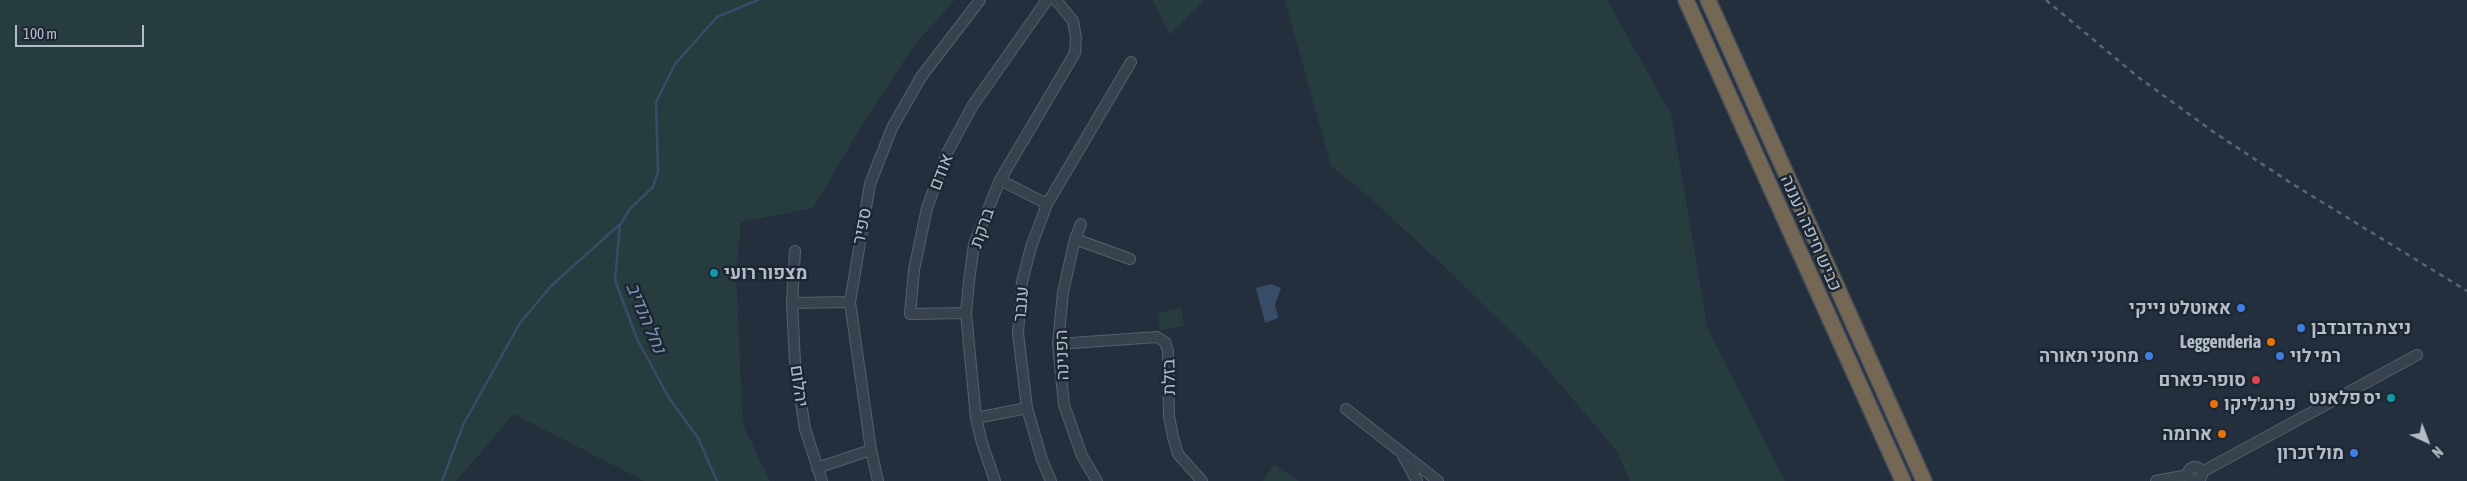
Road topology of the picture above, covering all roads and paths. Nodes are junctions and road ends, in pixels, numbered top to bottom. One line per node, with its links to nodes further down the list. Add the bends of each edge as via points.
1 (980, 0): 13 (street, ספיר, via 921,77 892,128 870,184)
2 (1047, 0): 15 (street, אודם, via 973,106 947,153 927,208 914,270 910,314)
3 (1056, 0): 7 (street, ברקת, via 1073,21 1074,53)
4 (1686, 0): 32 (highway, כביש חיפה רעננה)
5 (1708, 0): 33 (highway, כביש חיפה רעננה)
6 (1131, 62): 8 (street, ענבר)
7 (1000, 180): 8 (street); 15 (street, ברקת, via 974,244)
8 (1047, 204): 18 (street, ענבר, via 1030,247 1022,282 1018,333)
9 (1081, 224): 10 (street, הפנינה)
10 (1075, 239): 12 (street); 16 (street, הפנינה, via 1063,292)
11 (795, 251): 14 (street, יהלום)
12 (1130, 259)
13 (850, 302): 14 (street); 21 (street, ספיר)
14 (792, 303): 23 (street, יהלום, via 795,363 805,429)
15 (966, 313): 20 (street, ברקת)
16 (1058, 344): 28 (street, הפנינה, via 1064,405 1082,456); 29 (street, בזלת, via 1157,337 1165,342 1173,438 1178,454)
17 (2417, 355): 34 (street, via 2202,472 2202,477 2196,481 2188,475)
18 (1027, 408): 20 (street); 27 (street, ענבר)
19 (1346, 409): 22 (street)
20 (976, 418): 26 (street, ברקת)
21 (871, 450): 23 (street); 25 (street, ספיר)
22 (1402, 453): 30 (street); 31 (street)
23 (817, 468): 24 (street, יהלום)
24 (822, 481)
25 (878, 481)
26 (995, 481)
27 (1051, 481)
28 (1097, 481)
29 (1202, 481)
30 (1417, 481)
31 (1438, 481)
32 (1904, 481)
33 (1924, 481)
34 (2156, 481)

